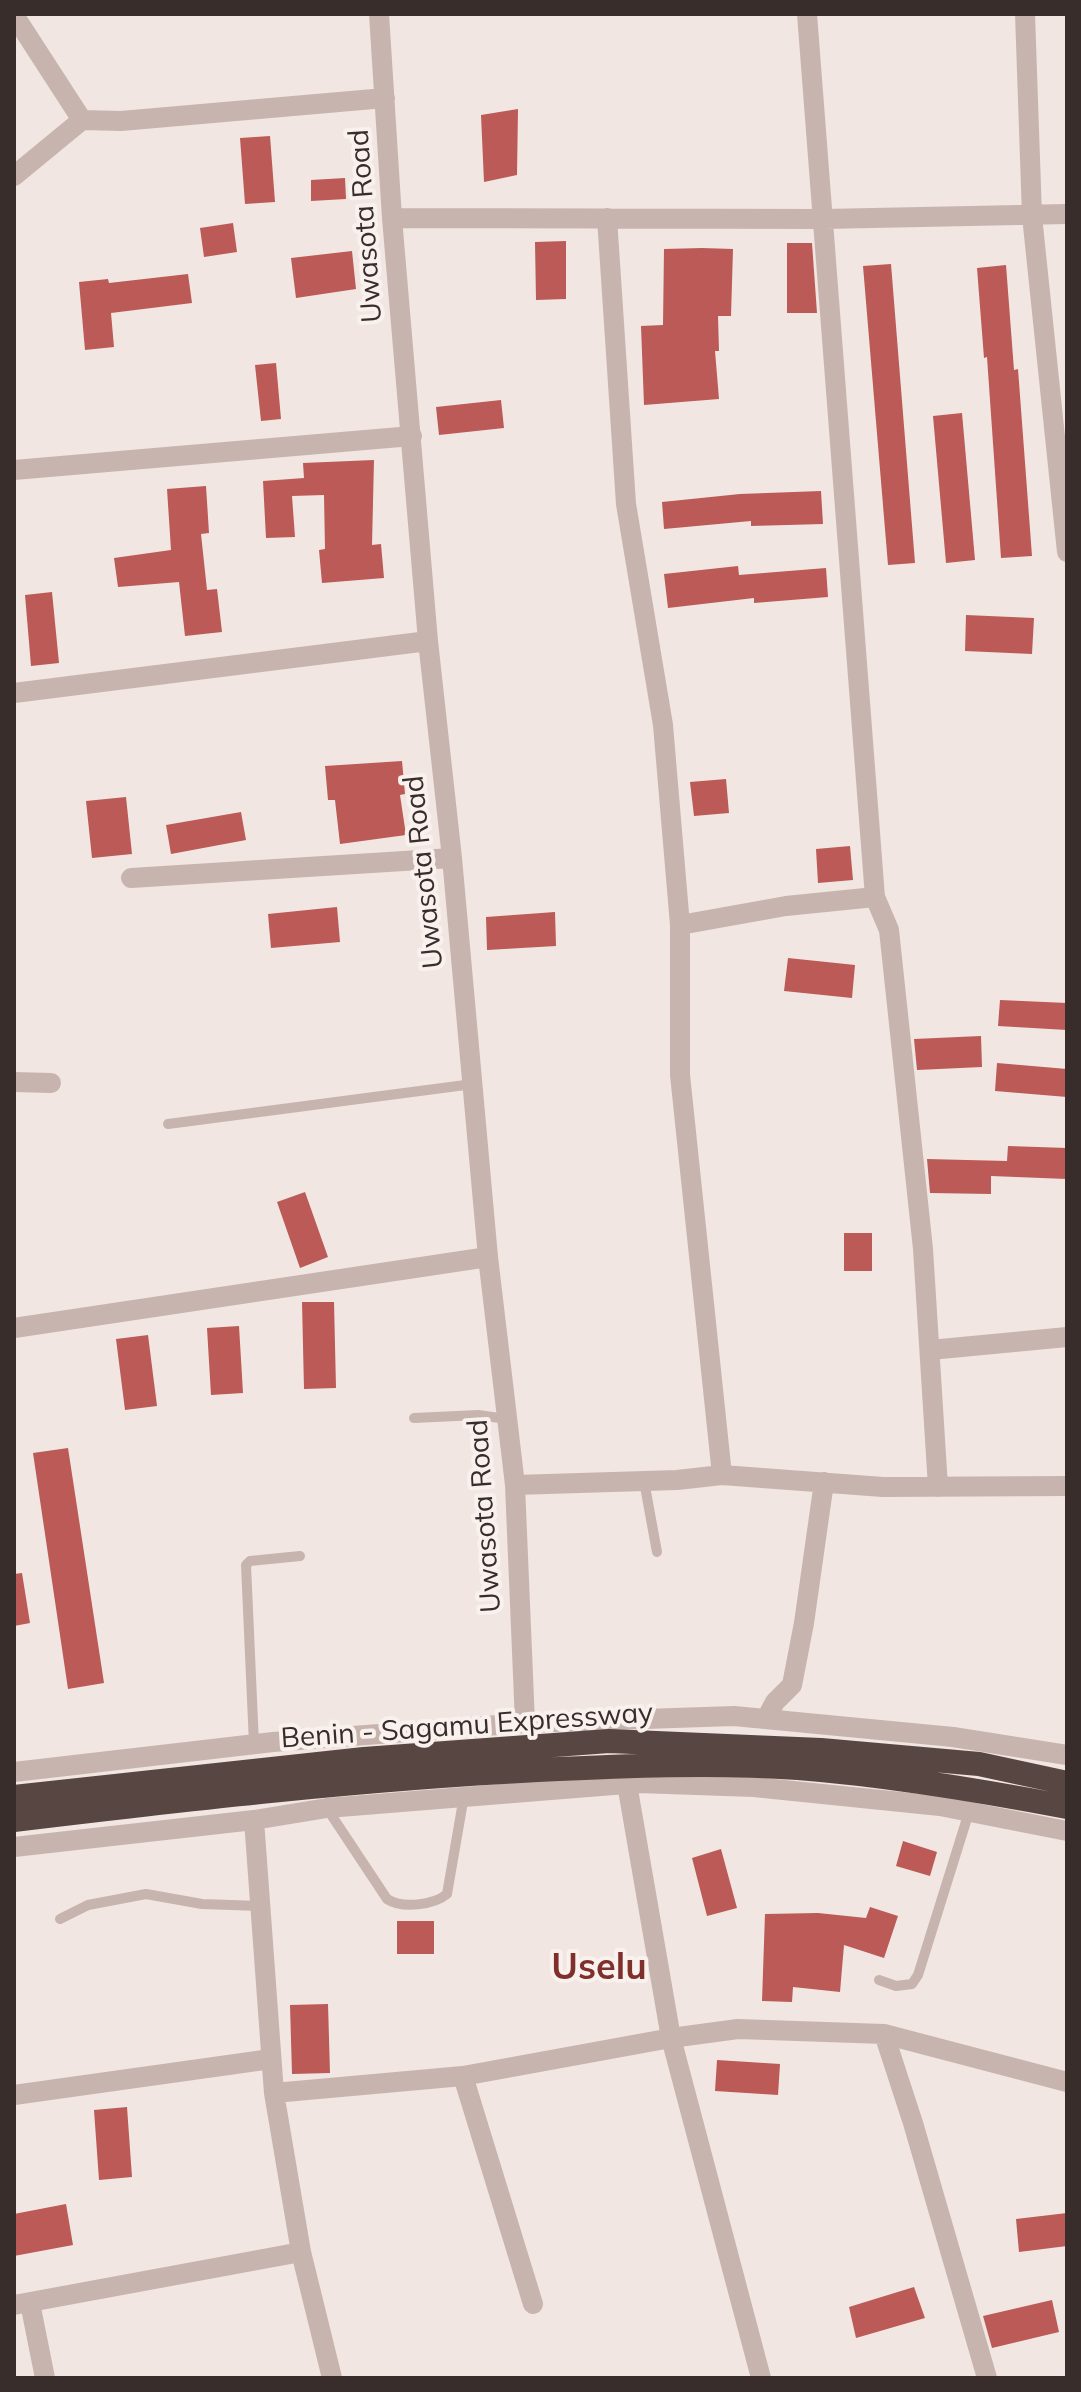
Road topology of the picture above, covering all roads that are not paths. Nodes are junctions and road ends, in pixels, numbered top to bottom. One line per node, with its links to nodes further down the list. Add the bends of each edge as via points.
1 (379, 14): 5 (street, Uwasota Road)
2 (807, 14): 12 (street)
3 (1025, 14): 9 (street)
4 (14, 15): 6 (street)
5 (385, 98): 6 (street); 10 (street, Uwasota Road)
6 (82, 120): 7 (street)
7 (14, 176)
8 (1067, 214): 9 (street)
9 (1032, 216): 12 (street); 15 (street)
10 (392, 218): 11 (street); 13 (street, Uwasota Road)
11 (607, 218): 12 (street); 21 (street, via 626,504 663,725)
12 (824, 219): 20 (street)
13 (412, 436): 14 (street); 16 (street, Uwasota Road)
14 (14, 470)
15 (1067, 552)
16 (428, 641): 17 (street); 18 (street, Uwasota Road)
17 (14, 693)
18 (452, 858): 19 (street); 24 (street, Uwasota Road)
19 (131, 878)
20 (875, 897): 21 (street); 29 (street, via 889,930)
21 (680, 925): 32 (street, via 680,1075)
22 (14, 1082): 23 (street)
23 (51, 1083)
24 (473, 1084): 25 (lane); 26 (street, Uwasota Road)
25 (168, 1124)
26 (488, 1257): 27 (street); 31 (street, Uwasota Road)
27 (14, 1328)
28 (1067, 1337): 29 (street)
29 (930, 1350): 37 (street)
30 (414, 1418): 31 (lane)
31 (507, 1419): 35 (street, Uwasota Road)
32 (722, 1475): 33 (street); 34 (street)
33 (644, 1481): 35 (street); 38 (lane)
34 (824, 1482): 37 (street); 40 (street, via 792,1685)
35 (515, 1485): 41 (street, Uwasota Road)
36 (1067, 1486): 37 (street)
37 (938, 1487)
38 (657, 1552)
39 (300, 1556): 42 (lane, via 246,1565)
40 (766, 1719): 41 (street); 43 (street, via 953,1737)
41 (525, 1723): 42 (street)
42 (254, 1744): 44 (street)
43 (1067, 1755)
44 (14, 1772)
45 (1067, 1783): 48 (highway, Benin - Sagamu Expressway, via 979,1764 609,1741 364,1759)
46 (627, 1784): 47 (street); 51 (street, via 754,1787); 60 (street)
47 (464, 1796): 49 (street); 49 (lane, via 447,1894 440,1900 398,1905 387,1899)
48 (14, 1797)
49 (322, 1797): 50 (highway, via 475,1772 708,1766 883,1776); 52 (highway); 53 (street)
50 (1067, 1807)
51 (969, 1812): 54 (street); 58 (lane, via 918,1975 912,1984)
52 (14, 1820)
53 (254, 1820): 55 (street); 56 (street)
54 (1067, 1831)
55 (14, 1847)
56 (260, 1906): 57 (lane, via 202,1904 146,1894 88,1905); 61 (street)
57 (60, 1919)
58 (879, 1980)
59 (884, 2034): 60 (street, via 738,2029); 63 (street); 72 (street)
60 (671, 2038): 62 (street); 71 (street)
61 (271, 2059): 64 (street); 65 (street)
62 (463, 2076): 64 (street); 68 (street)
63 (1067, 2082)
64 (274, 2093): 66 (street)
65 (14, 2095)
66 (301, 2252): 67 (street); 70 (street)
67 (22, 2304): 69 (street)
68 (533, 2304)
69 (45, 2378)
70 (332, 2378)
71 (761, 2378)
72 (987, 2378)

